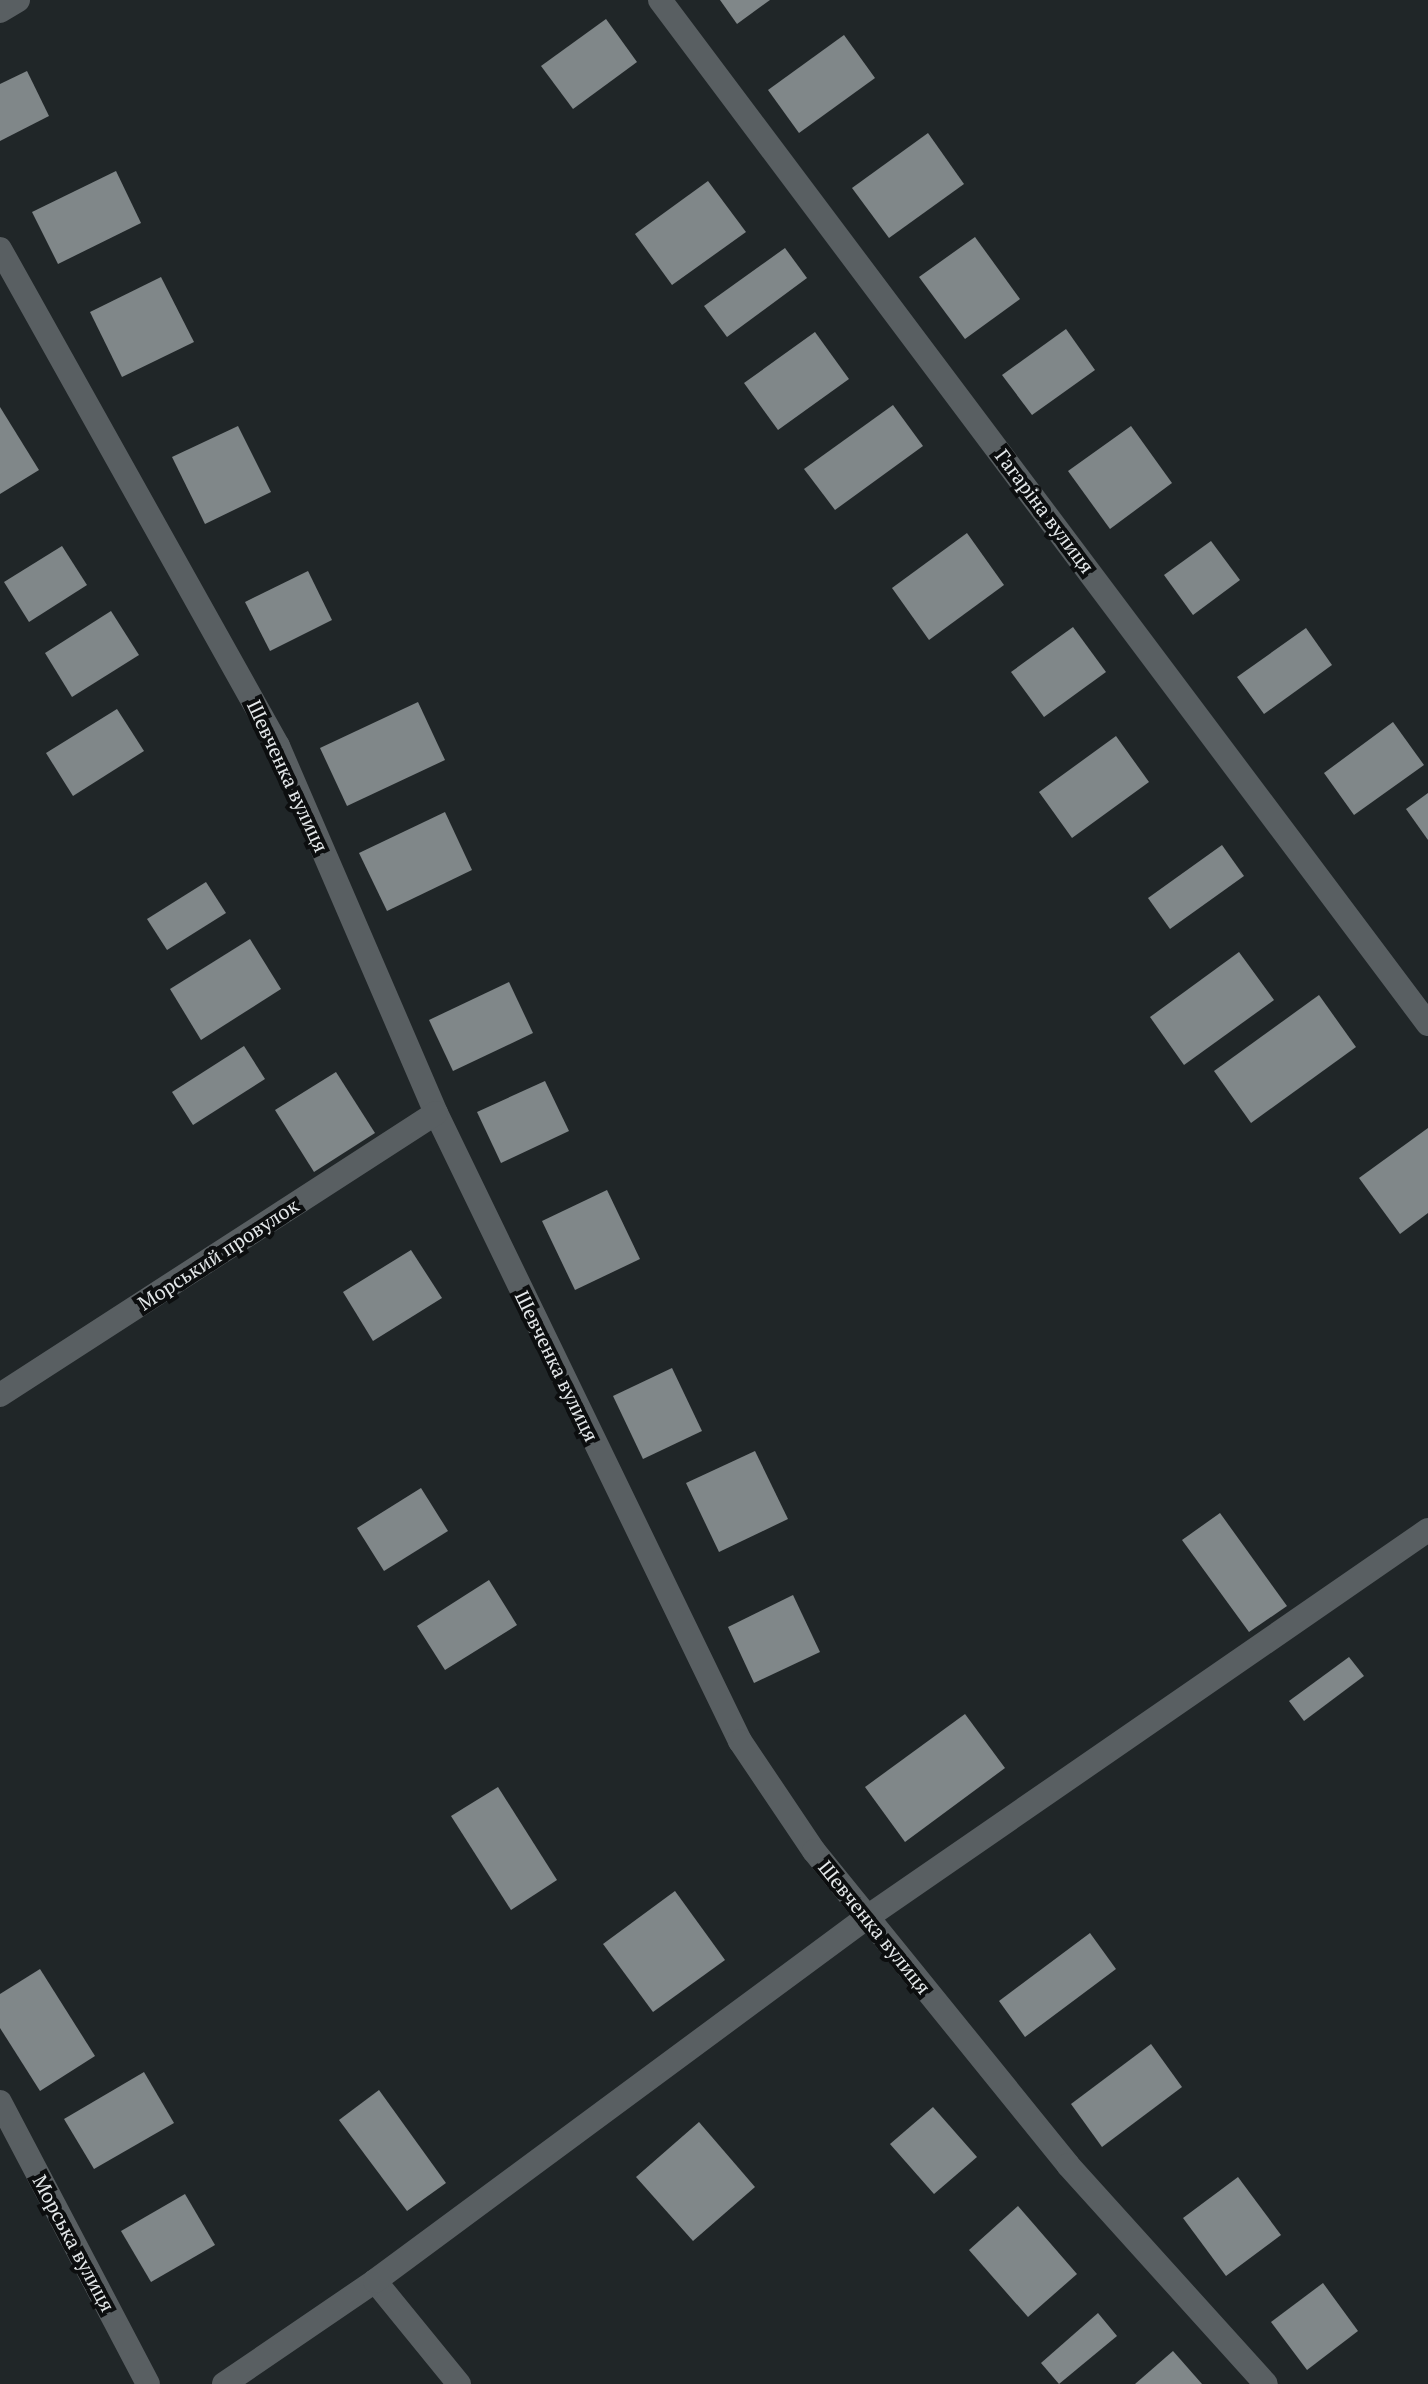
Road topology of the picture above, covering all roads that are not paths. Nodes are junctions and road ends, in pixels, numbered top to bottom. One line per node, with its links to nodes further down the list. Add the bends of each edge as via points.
1 (18, 0): 3 (street)
2 (660, 0): 5 (street, Гагаріна вулиця)
3 (0, 11)
4 (0, 249): 6 (street, Шевченка вулиця, via 278,746)
5 (1428, 1024)
6 (436, 1113): 7 (street, Морський провулок); 9 (street, Шевченка вулиця, via 740,1741)
7 (0, 1395)
8 (1428, 1530): 9 (street)
9 (866, 1918): 11 (street); 15 (street, Шевченка вулиця, via 1068,2165)
10 (0, 2102): 12 (street, Морська вулиця)
11 (375, 2281): 13 (street); 14 (street)
12 (147, 2384)
13 (224, 2384)
14 (459, 2384)
15 (1266, 2384)

